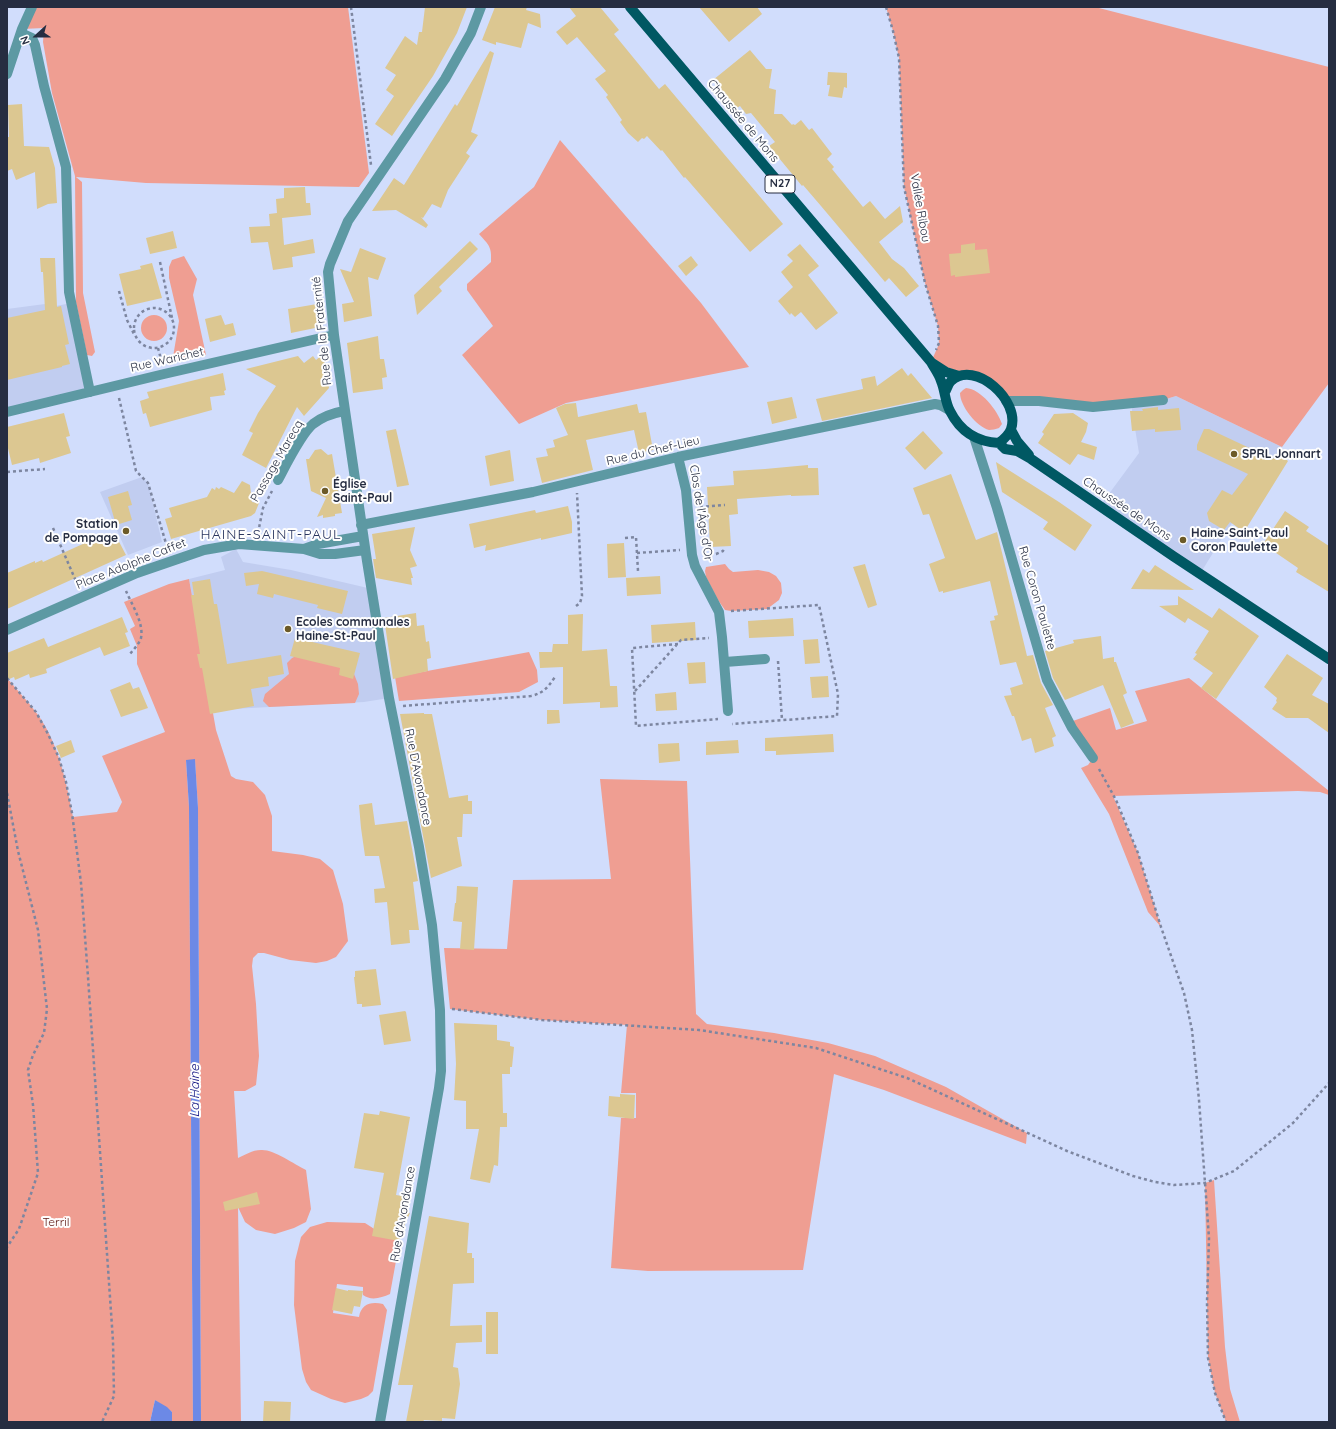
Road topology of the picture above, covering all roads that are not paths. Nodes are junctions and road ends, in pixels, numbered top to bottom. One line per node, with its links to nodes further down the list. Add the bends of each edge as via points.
1 (32, 7): 4 (street)
2 (481, 7): 6 (street, Rue de la Fraternité, via 471,33 444,79 348,221 330,264 328,281)
3 (630, 7): 7 (main road, Chaussée de Mons / N27)
4 (22, 31): 5 (street); 9 (street, via 32,38 35,45 66,168 69,292)
5 (7, 74)
6 (334, 335): 9 (street, Rue Warichet); 14 (street, Rue de la Fraternité)
7 (931, 362): 8 (main road, N27, via 946,372); 10 (main road, N27)
8 (959, 376): 10 (main road, via 950,382); 12 (main road, N27, via 987,380)
9 (90, 392): 15 (street, Rue Warichet)
10 (946, 392): 13 (main road, N27)
11 (1163, 400): 12 (street, via 1093,407 1039,401)
12 (1006, 401): 16 (main road, N27, via 1013,419)
13 (949, 410): 17 (main road, N27, via 961,427); 19 (street, Rue du Chef-Lieu, via 940,404 934,404)
14 (344, 411): 21 (street, Passage Marecq, via 334,413 313,424 306,431); 22 (street, Rue de la Fraternité)
15 (7, 412)
16 (1011, 430): 18 (main road); 20 (main road, N27)
17 (974, 437): 18 (main road, N27); 31 (street, Rue Coron Paulette, via 1047,680 1072,728)
18 (999, 443): 20 (main road, N27, via 1005,449 1017,451)
19 (678, 458): 22 (street, Rue du Chef-Lieu, via 533,492); 29 (street, Clos de l'Âge d'Or, via 686,490 695,566 719,612)
20 (1031, 458): 28 (main road, Chaussée de Mons / N27)
21 (278, 480)
22 (362, 525): 23 (street, Rue de la Fraternité)
23 (363, 536): 24 (street); 25 (street, Rue D'Avondance)
24 (304, 549): 25 (street, Place Adolphe Caffet, via 320,554); 26 (street, Place Adolphe Caffet, via 238,544 204,550 121,580)
25 (365, 550): 32 (street, Rue D'Avondance, via 391,707 432,925)
26 (7, 630)
27 (765, 659): 29 (street)
28 (1329, 659)
29 (724, 662): 30 (street, Clos de l'Âge d'Or)
30 (728, 710)
31 (1093, 758)
32 (440, 1010): 33 (street, Rue d'Avondance, via 439,1088)
33 (380, 1422)

